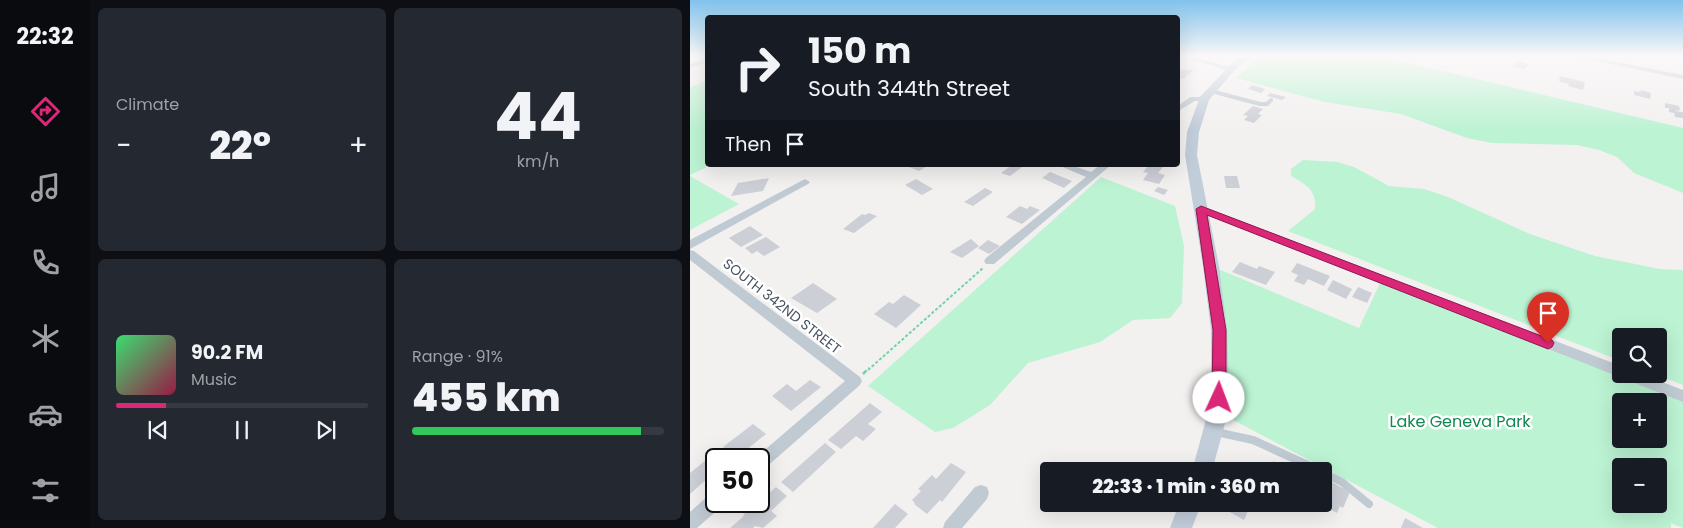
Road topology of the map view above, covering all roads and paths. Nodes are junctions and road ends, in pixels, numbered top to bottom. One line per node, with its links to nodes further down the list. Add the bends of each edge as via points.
1 (1220, 81): 2 (main road)
2 (1207, 95): 3 (lane, via 1260,104); 4 (street); 9 (main road, via 1193,132 1191,156)
3 (1271, 100)
4 (1180, 108)
5 (1068, 167): 7 (street)
6 (1103, 167): 7 (street)
7 (1092, 176): 12 (street)
8 (805, 182): 10 (street)
9 (1201, 209): 13 (street); 17 (main road, via 1219,330 1220,383)
10 (690, 245)
11 (690, 254): 14 (street, SOUTH 342ND STREET)
12 (990, 261): 14 (path)
13 (1612, 369)
14 (855, 381): 18 (street)
15 (1649, 383): 16 (street)
16 (1683, 396)
17 (1213, 431): 19 (main road); 20 (lane, via 1253,440)
18 (770, 454)
19 (1204, 462)
20 (1300, 462)
21 (1332, 477): 23 (lane)
22 (981, 493): 27 (street)
23 (1369, 504)
24 (705, 510): 26 (street)
25 (1187, 512): 28 (main road)
26 (690, 523)
27 (951, 528)
28 (1181, 528)

